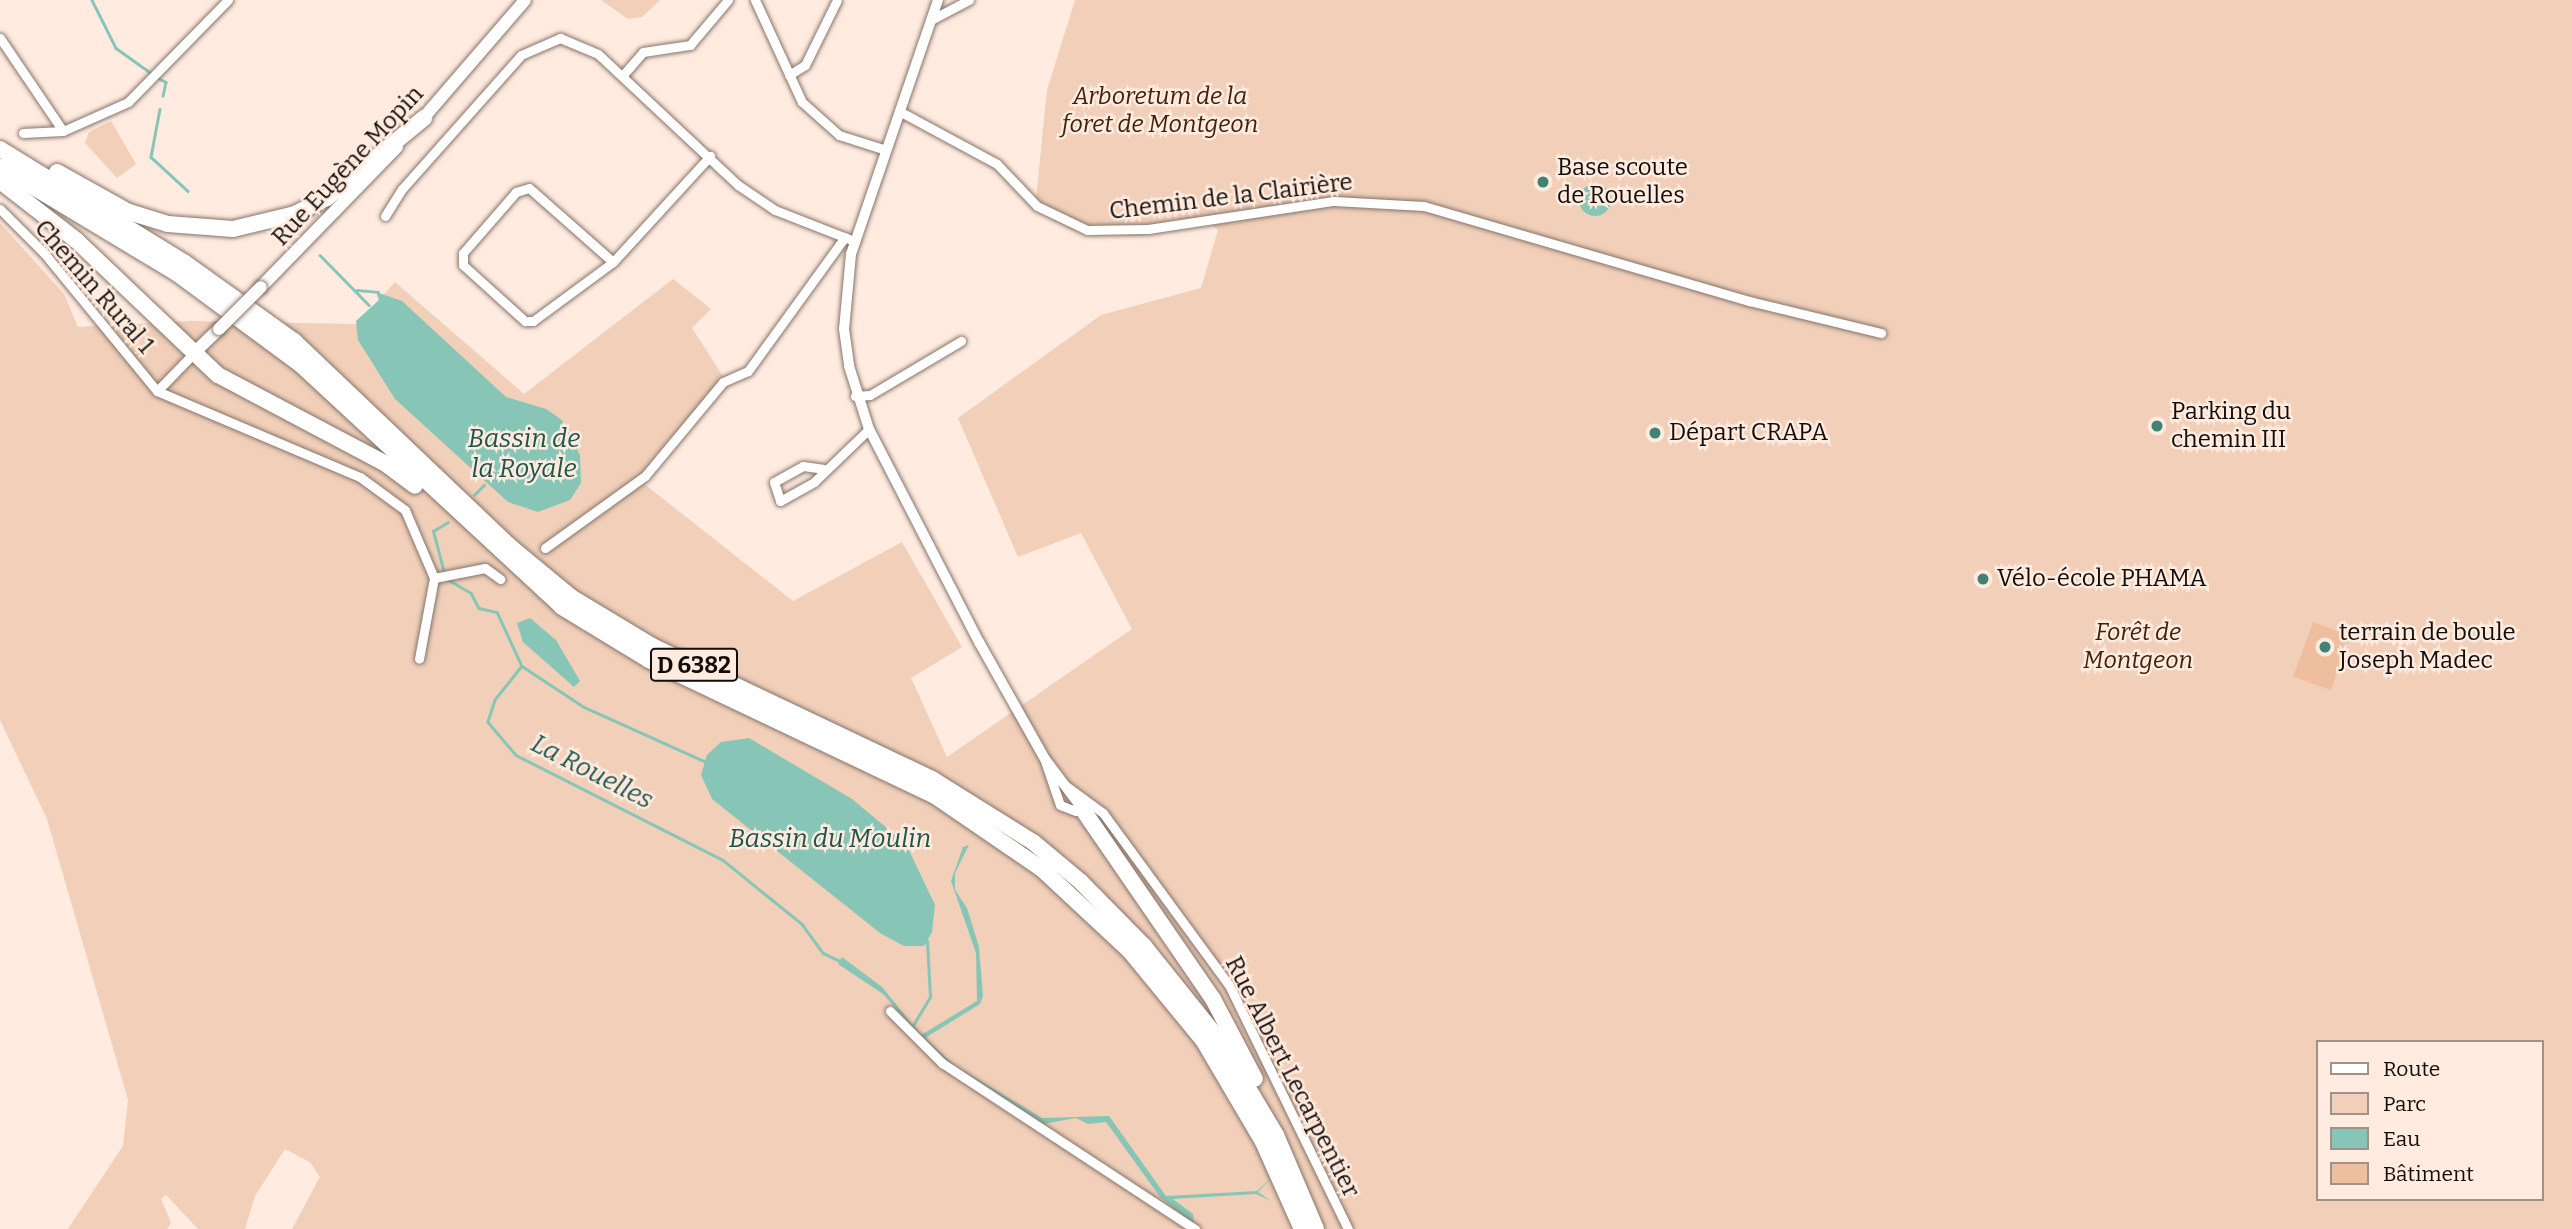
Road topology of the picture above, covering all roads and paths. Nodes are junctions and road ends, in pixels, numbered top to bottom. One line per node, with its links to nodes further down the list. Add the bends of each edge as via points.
1 (228, 0): 14 (street, via 128,102)
2 (525, 0): 13 (main road, Rue Eugène Mopin)
3 (728, 0): 10 (street, via 690,45 643,52)
4 (755, 0): 11 (street)
5 (837, 0): 11 (street, via 806,65)
6 (938, 0): 8 (street)
7 (969, 0): 8 (street)
8 (931, 20): 12 (street)
9 (0, 38): 14 (street)
10 (623, 75): 19 (street); 23 (street, via 577,42 560,38 541,42 521,55 462,119)
11 (789, 75): 18 (street, via 802,102 823,124)
12 (899, 111): 18 (street); 26 (street, Chemin de la Clairière, via 997,164 1037,206 1087,230 1148,229 1324,202 1424,206 1749,301)
13 (424, 118): 16 (highway, via 325,199 295,214 233,229 168,225 130,212); 28 (main road, Rue Eugène Mopin, bridge)
14 (62, 131): 15 (street)
15 (23, 133)
16 (0, 139)
17 (0, 149): 41 (highway, D 6382, via 185,263 294,341 508,545 571,597 654,647 932,779 1033,842 1113,913 1197,1010 1276,1135)
18 (886, 150): 24 (street)
19 (710, 156): 24 (street, via 738,186 775,210); 25 (street)
20 (0, 167): 33 (highway, D 6382, via 178,274 290,356)
21 (0, 181): 28 (highway, via 76,240)
22 (0, 209): 29 (street, Chemin Rural 1, via 44,253)
23 (385, 216)
24 (849, 239): 30 (street, via 844,329); 34 (street, via 748,371 723,382 645,476)
25 (613, 262): 25 (street, via 533,321 525,321 463,265 463,253 516,192 529,188)
26 (1881, 333)
27 (961, 341): 30 (street, via 870,395)
28 (194, 353): 29 (street); 33 (highway, via 240,388 386,464)
29 (157, 391): 35 (street, via 298,447 381,489 412,519)
30 (855, 396): 31 (street)
31 (869, 429): 32 (street); 38 (street)
32 (824, 469): 32 (street, via 803,466 774,482 780,501 814,482)
33 (488, 543): 41 (highway, D 6382, via 541,591 600,632 935,796 1042,869 1129,950 1203,1040)
34 (545, 548)
35 (434, 578): 36 (street, via 485,568); 37 (street)
36 (500, 579)
37 (419, 659)
38 (1045, 759): 39 (street); 39 (street, via 1060,805 1076,811)
39 (1086, 804): 41 (highway, via 1213,999 1279,1124); 43 (street, Rue Albert Lecarpentier, via 1229,985)
40 (890, 1011): 42 (street, via 942,1063)
41 (1311, 1226)
42 (1195, 1228)
43 (1348, 1229)

